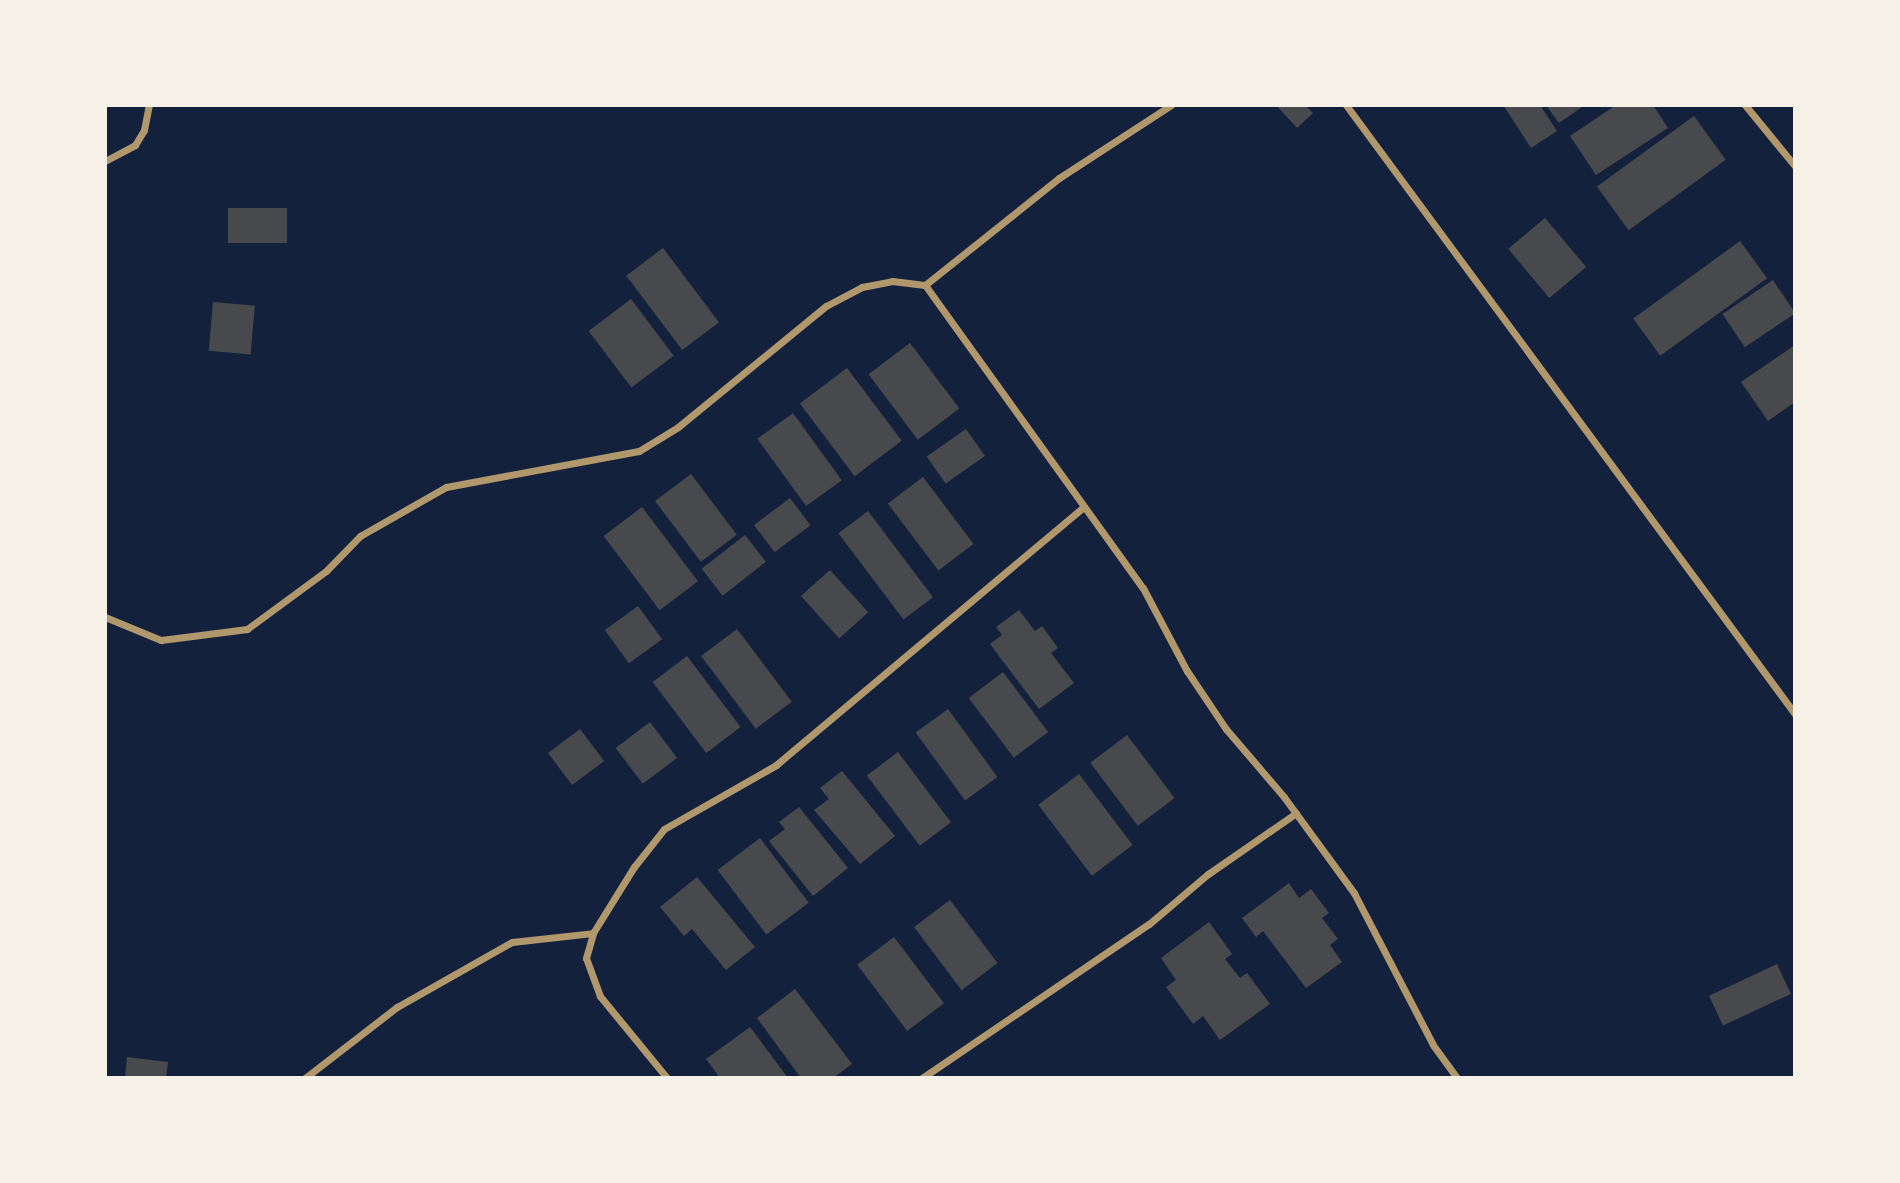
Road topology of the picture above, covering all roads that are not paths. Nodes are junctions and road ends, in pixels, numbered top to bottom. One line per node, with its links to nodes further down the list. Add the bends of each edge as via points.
1 (149, 105): 5 (street, via 144,130 135,145)
2 (1171, 105): 7 (street, via 1059,177)
3 (1346, 105): 10 (street)
4 (1745, 105): 6 (street)
5 (105, 161)
6 (1795, 166)
7 (925, 285): 8 (street); 9 (street, via 892,281 862,287 826,306 678,427 639,451 446,487 360,536 326,571 247,629 161,640)
8 (1083, 507): 11 (street, via 1143,588 1187,671 1226,729); 12 (street, via 776,765 664,829)
9 (105, 617)
10 (1795, 714)
11 (1296, 813): 15 (street, via 1208,874 1149,924); 16 (street, via 1354,893 1433,1045)
12 (593, 933): 13 (street, via 512,943 397,1007); 14 (street, via 586,958 600,996)
13 (305, 1078)
14 (667, 1078)
15 (922, 1078)
16 (1457, 1078)

